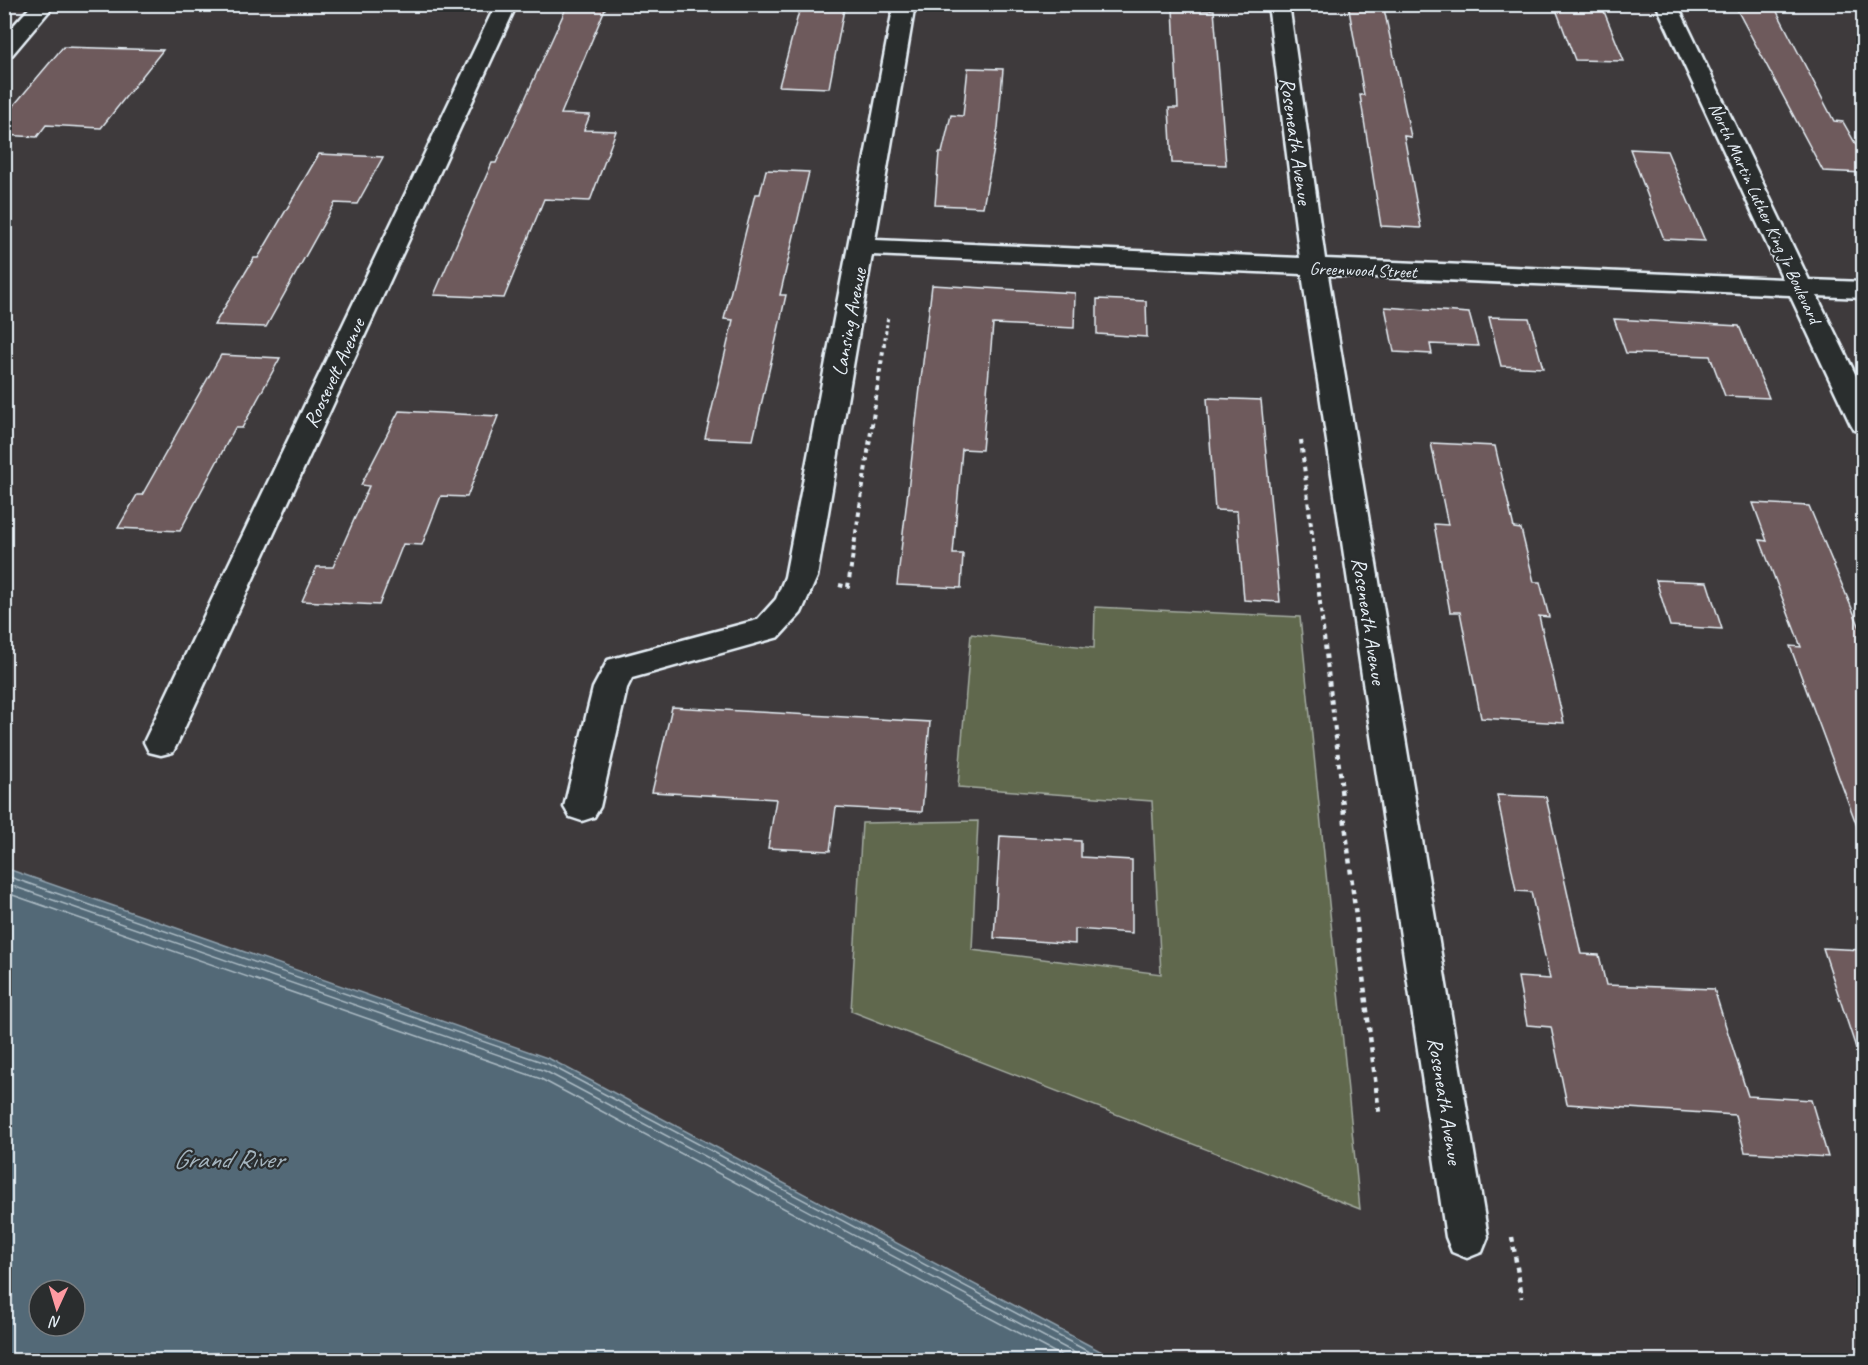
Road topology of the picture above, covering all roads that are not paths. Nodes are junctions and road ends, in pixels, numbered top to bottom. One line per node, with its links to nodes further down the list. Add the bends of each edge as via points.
1 (45, 4): 6 (street)
2 (507, 4): 12 (street, Roosevelt Avenue)
3 (905, 4): 7 (street, Lansing Avenue)
4 (1278, 4): 8 (street, Roseneath Avenue)
5 (1666, 4): 9 (street, North Martin Luther King Jr Boulevard)
6 (4, 50)
7 (863, 247): 8 (street, Greenwood Street); 13 (street, Lansing Avenue, via 801,577 790,606 768,629 620,669 609,688)
8 (1314, 268): 9 (street, Greenwood Street); 14 (street, Roseneath Avenue)
9 (1801, 288): 10 (street, Greenwood Street); 11 (street, North Martin Luther King Jr Boulevard)
10 (1863, 290)
11 (1863, 423)
12 (161, 742)
13 (582, 807)
14 (1467, 1237)

